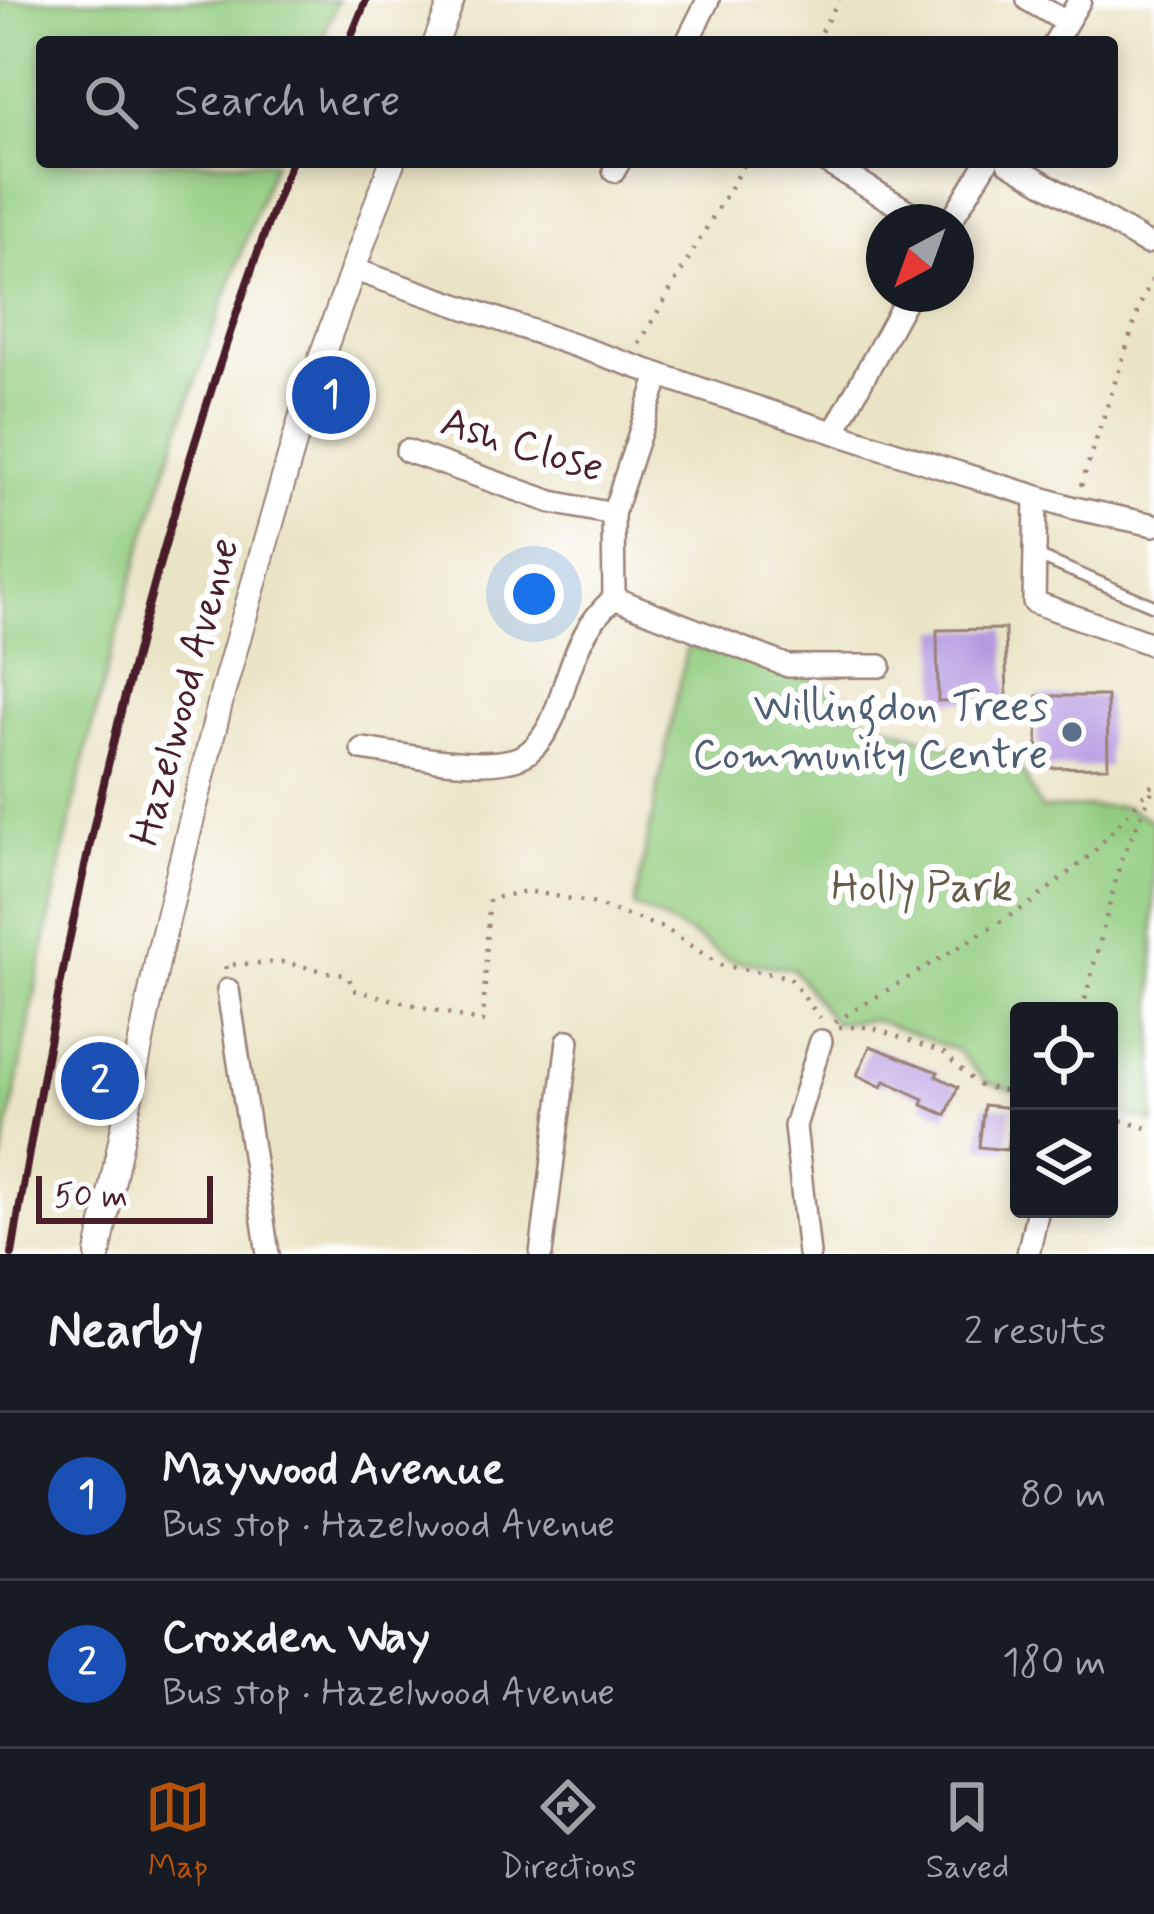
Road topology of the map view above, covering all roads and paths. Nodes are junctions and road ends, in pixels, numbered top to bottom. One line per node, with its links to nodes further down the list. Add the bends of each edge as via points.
1 (452, 0): 7 (street)
2 (708, 0): 8 (street)
3 (839, 0): 9 (path)
4 (1028, 0): 6 (street)
5 (1080, 0): 6 (street)
6 (1060, 32)
7 (438, 36)
8 (690, 36)
9 (818, 36)
10 (390, 168): 18 (street, Hazelwood Avenue)
11 (741, 168): 21 (path)
12 (836, 168): 15 (street)
13 (983, 168): 16 (street)
14 (1019, 168): 17 (street)
15 (896, 204)
16 (961, 204)
17 (1146, 243)
18 (352, 269): 21 (street); 44 (street, Hazelwood Avenue, via 223,691)
19 (1154, 277): 26 (path)
20 (900, 312): 23 (street)
21 (626, 364): 22 (street)
22 (659, 375): 23 (street); 27 (street, Ash Close)
23 (834, 432): 25 (street)
24 (407, 451): 27 (street, Ash Close, via 552,502)
25 (1036, 497): 26 (street); 29 (street)
26 (1074, 508): 28 (street)
27 (613, 514): 30 (street, Ash Close)
28 (1154, 525)
29 (1035, 555): 31 (lane); 32 (street, via 1034,602)
30 (614, 598): 33 (street, via 788,666); 34 (street, via 590,620 554,721 527,754 484,764)
31 (1154, 606)
32 (1154, 645)
33 (880, 666)
34 (362, 749)
35 (1154, 785): 37 (path, via 1121,860); 38 (path, via 1093,853 1031,903)
36 (228, 990): 38 (path, via 226,965 282,962 348,976 354,990 483,1022 489,899 527,891 665,929 720,965 789,977); 45 (street)
37 (1084, 1002)
38 (824, 1034): 40 (path, via 870,1027 944,1053 978,1085); 47 (street, via 795,1126)
39 (568, 1041): 46 (street)
40 (1010, 1092)
41 (1118, 1120): 42 (path)
42 (1154, 1130)
43 (1036, 1218): 48 (street)
44 (98, 1254)
45 (268, 1254)
46 (541, 1254)
47 (809, 1254)
48 (1028, 1254)

